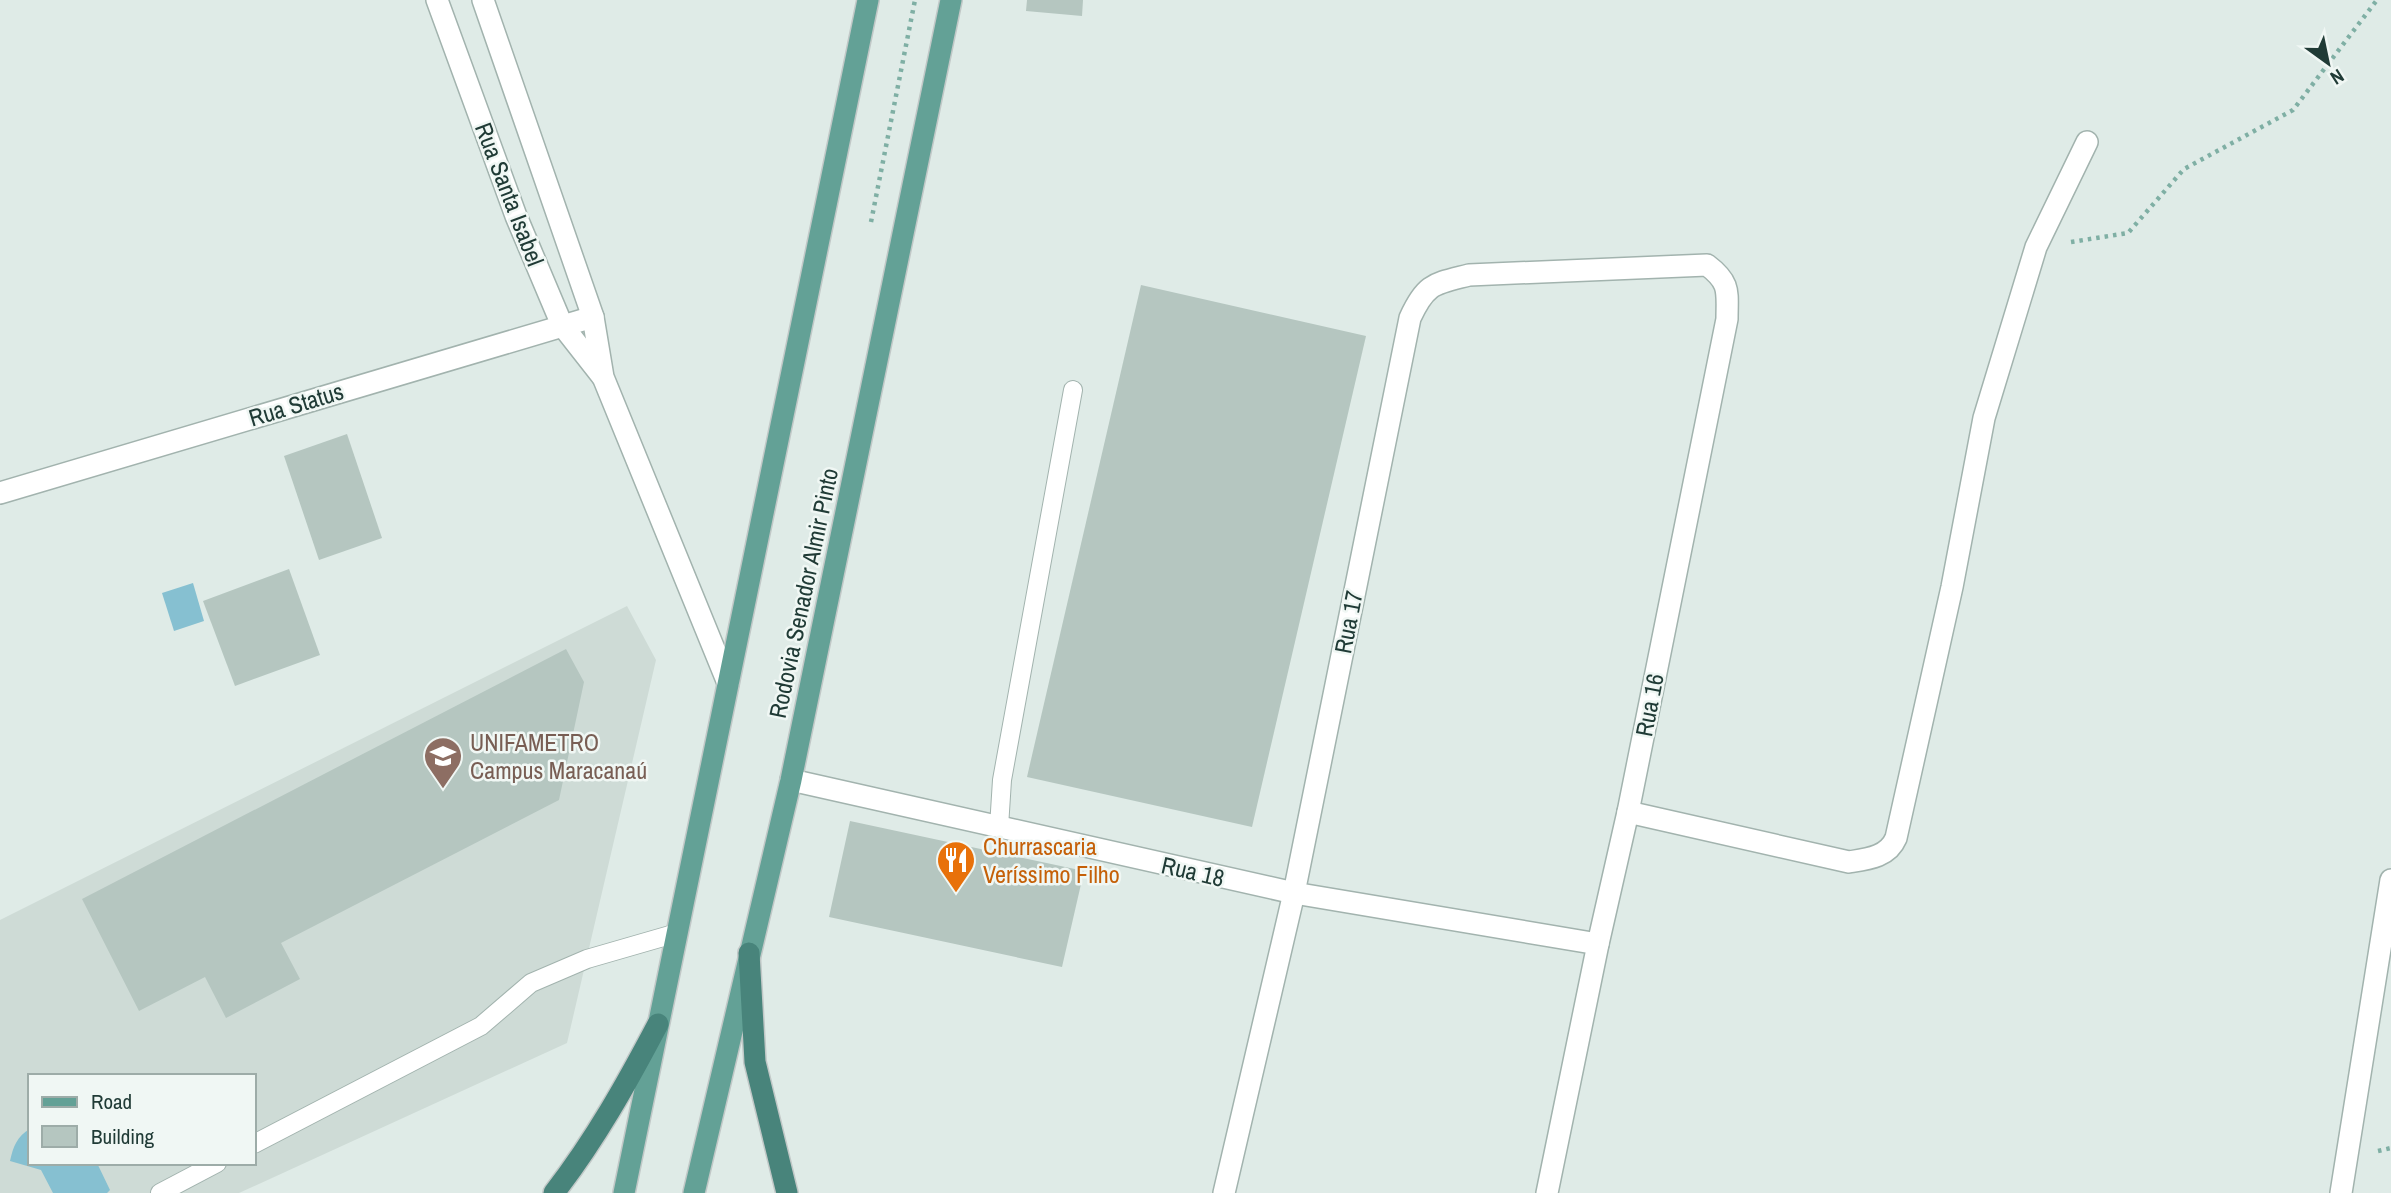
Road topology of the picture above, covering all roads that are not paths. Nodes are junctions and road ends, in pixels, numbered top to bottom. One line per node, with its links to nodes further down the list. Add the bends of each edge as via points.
1 (437, 0): 8 (street, Rua Santa Isabel, via 516,216)
2 (483, 0): 7 (street, Rua Santa Isabel)
3 (868, 0): 12 (main road)
4 (951, 0): 13 (main road, Rodovia Senador Almir Pinto)
5 (2087, 142): 14 (street, via 2036,247 1984,418 1952,587 1892,848 1873,859 1849,862)
6 (1664, 267): 14 (street, Rua 16, via 1707,265 1721,276 1727,289 1727,319); 17 (street, Rua 17, via 1469,275 1436,284 1420,295 1410,318)
7 (593, 317): 8 (street, Rua Status); 9 (street, Rua Santa Isabel)
8 (562, 325): 9 (street, Rua Santa Isabel); 11 (street, Rua Status)
9 (603, 377): 12 (street, Rua Santa Isabel)
10 (1073, 390): 15 (lane, via 1002,780)
11 (0, 493)
12 (728, 683): 18 (main road)
13 (791, 780): 15 (street, Rua 18); 20 (main road, Rodovia Senador Almir Pinto)
14 (1628, 812): 19 (street, Rua 16)
15 (999, 827): 17 (street, Rua 18)
16 (2391, 880): 31 (street)
17 (1294, 894): 19 (street, Rua 18); 29 (street, Rua 17)
18 (677, 933): 21 (main road); 22 (lane, via 587,959 531,983 481,1026)
19 (1598, 944): 30 (street, Rua 16)
20 (749, 953): 27 (main road, Rodovia Senador Almir Pinto); 28 (highway, via 755,1062)
21 (658, 1024): 25 (highway, via 625,1087); 26 (main road)
22 (256, 1143)
23 (213, 1165): 24 (lane)
24 (160, 1193)
25 (554, 1193)
26 (624, 1193)
27 (694, 1193)
28 (788, 1193)
29 (1224, 1193)
30 (1547, 1193)
31 (2341, 1193)

